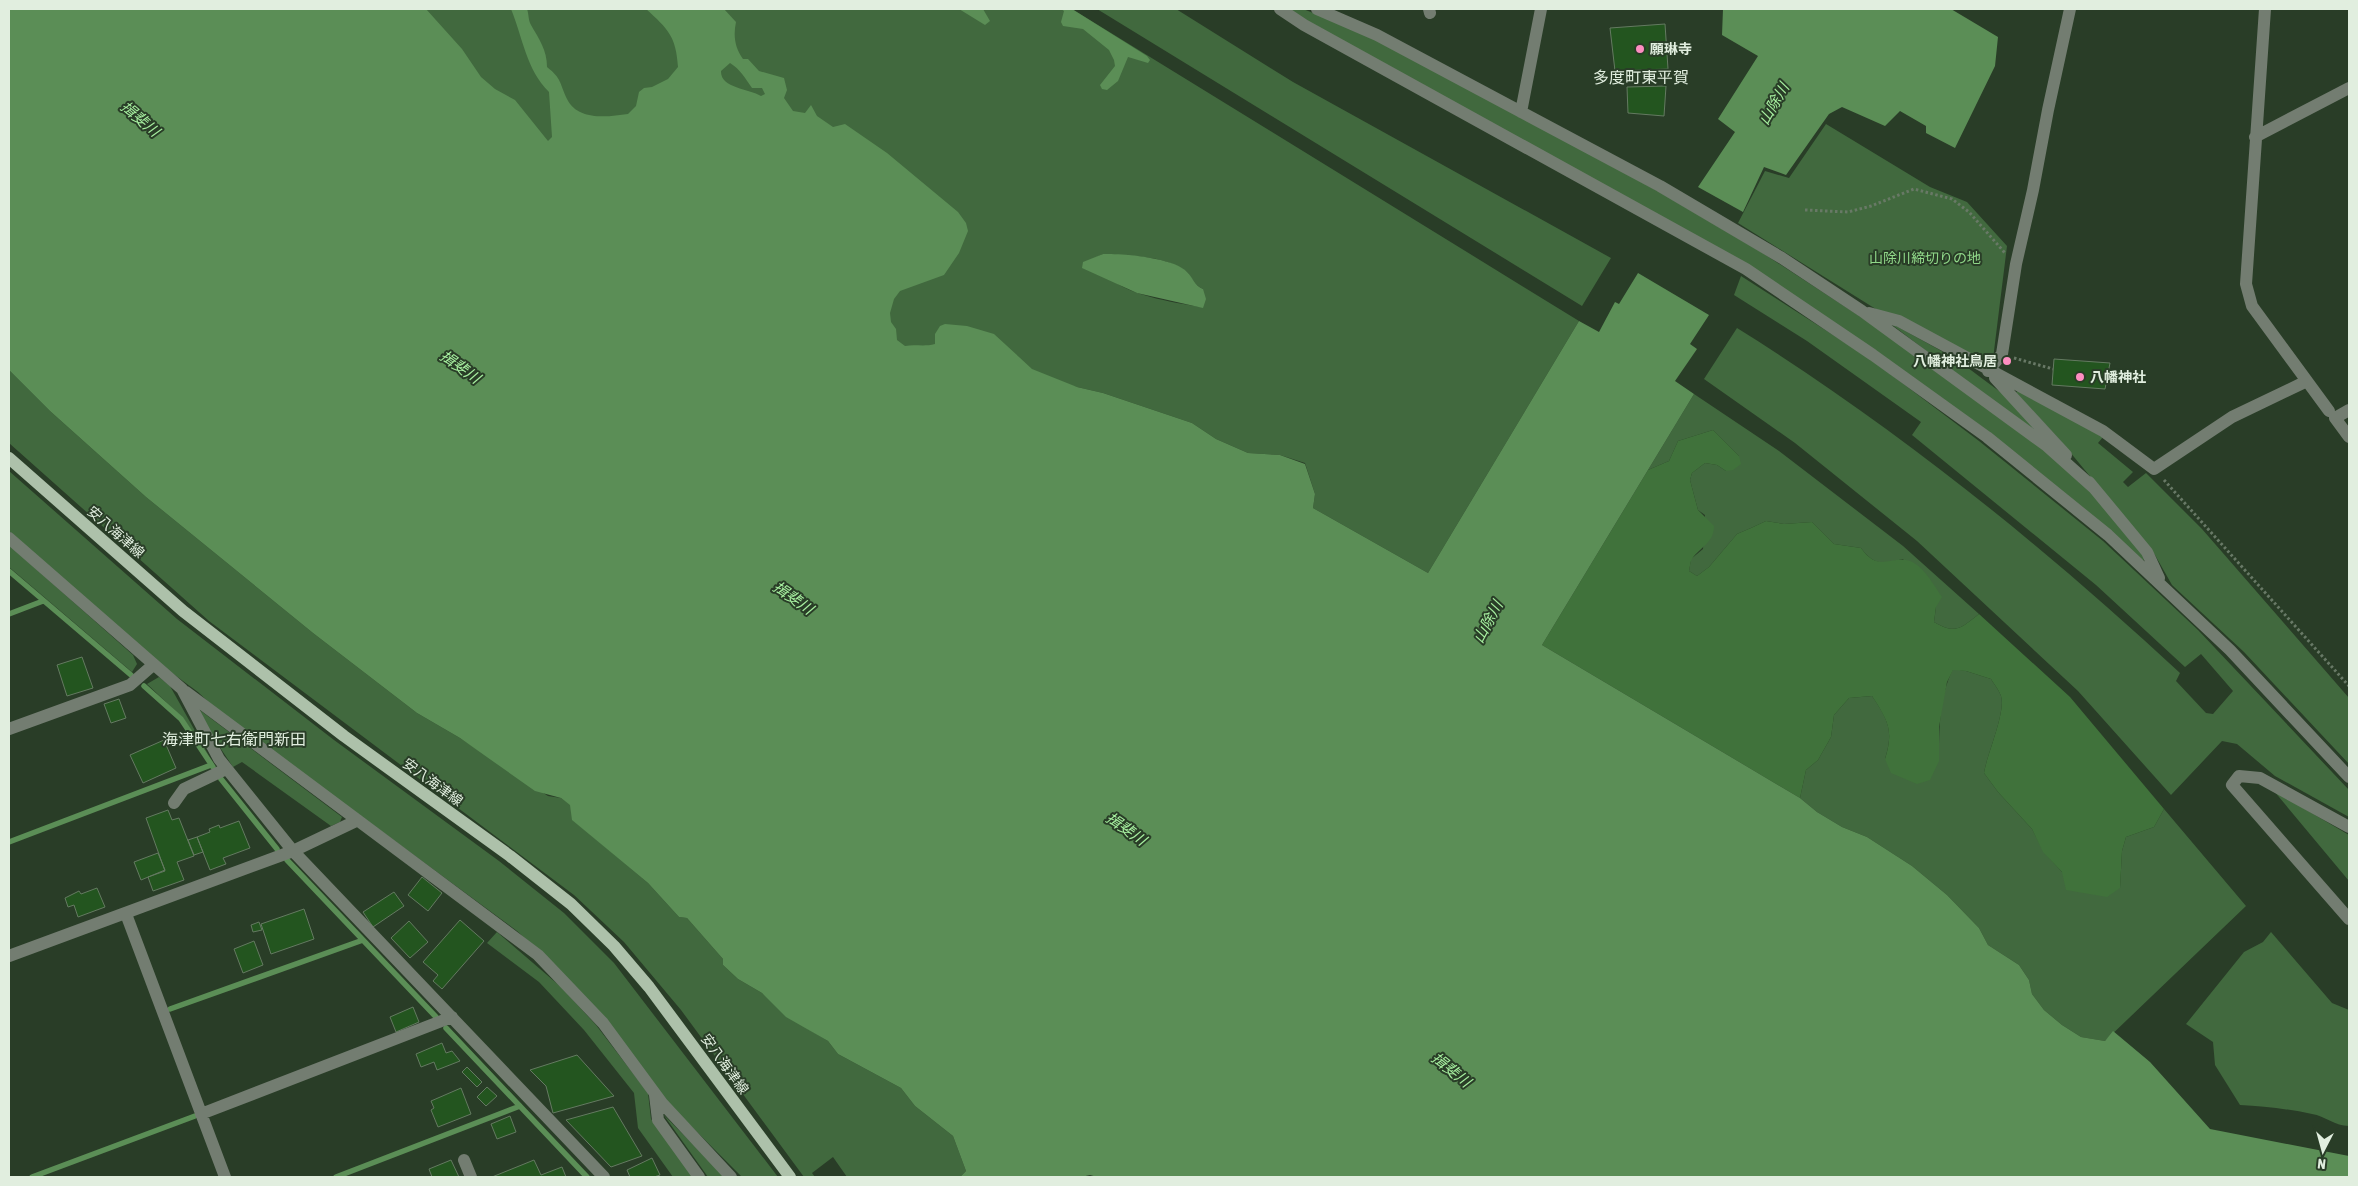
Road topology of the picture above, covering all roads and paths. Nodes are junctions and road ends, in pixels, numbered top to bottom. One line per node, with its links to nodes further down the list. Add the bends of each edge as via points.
1 (1280, 9): 23 (street, via 1746,269 1988,437 2108,535)
2 (1317, 9): 7 (street, via 1377,35)
3 (1541, 9): 7 (street)
4 (2070, 9): 10 (street)
5 (2265, 9): 8 (street)
6 (2349, 88): 8 (street)
7 (1521, 112): 11 (street, via 1660,186 1782,258)
8 (2255, 137): 15 (street, via 2246,284 2252,306)
9 (1805, 210): 10 (path, via 1848,212 1914,189 1952,199 1969,212)
10 (2016, 264): 12 (street)
11 (1862, 311): 14 (street, via 1899,321); 21 (street, via 2047,446)
12 (2002, 354): 13 (path); 14 (street)
13 (2053, 369)
14 (1988, 371): 20 (street, via 2103,431); 21 (street, via 2056,442)
15 (2307, 381): 17 (street); 20 (street, via 2232,417)
16 (2349, 410): 18 (street, via 2335,418)
17 (2329, 411)
18 (2349, 437)
19 (9, 458): 46 (main road, 安八海津線, via 183,611 344,736 571,904 614,946 649,987)
20 (2154, 469): 25 (path)
21 (2094, 488): 23 (street, via 2147,552)
22 (9, 538): 24 (street)
23 (2162, 584): 29 (street, via 2230,650)
24 (153, 666): 26 (street); 27 (street, via 130,685)
25 (2349, 686)
26 (182, 690): 28 (street); 31 (street)
27 (9, 729)
28 (226, 769): 30 (street, via 184,789); 33 (street)
29 (2349, 777)
30 (174, 804)
31 (356, 821): 33 (street); 38 (street, via 538,955 603,1024)
32 (2349, 827): 35 (street, via 2260,778 2239,776 2232,785)
33 (293, 851): 34 (street); 37 (street)
34 (126, 914): 36 (street); 39 (street)
35 (2349, 919)
36 (9, 956)
37 (452, 1018): 39 (street); 43 (street)
38 (655, 1095): 44 (street, via 658,1120); 45 (street)
39 (201, 1114): 41 (street)
40 (464, 1160): 42 (street)
41 (225, 1177)
42 (471, 1177)
43 (604, 1177)
44 (699, 1177)
45 (731, 1177)
46 (790, 1177)

